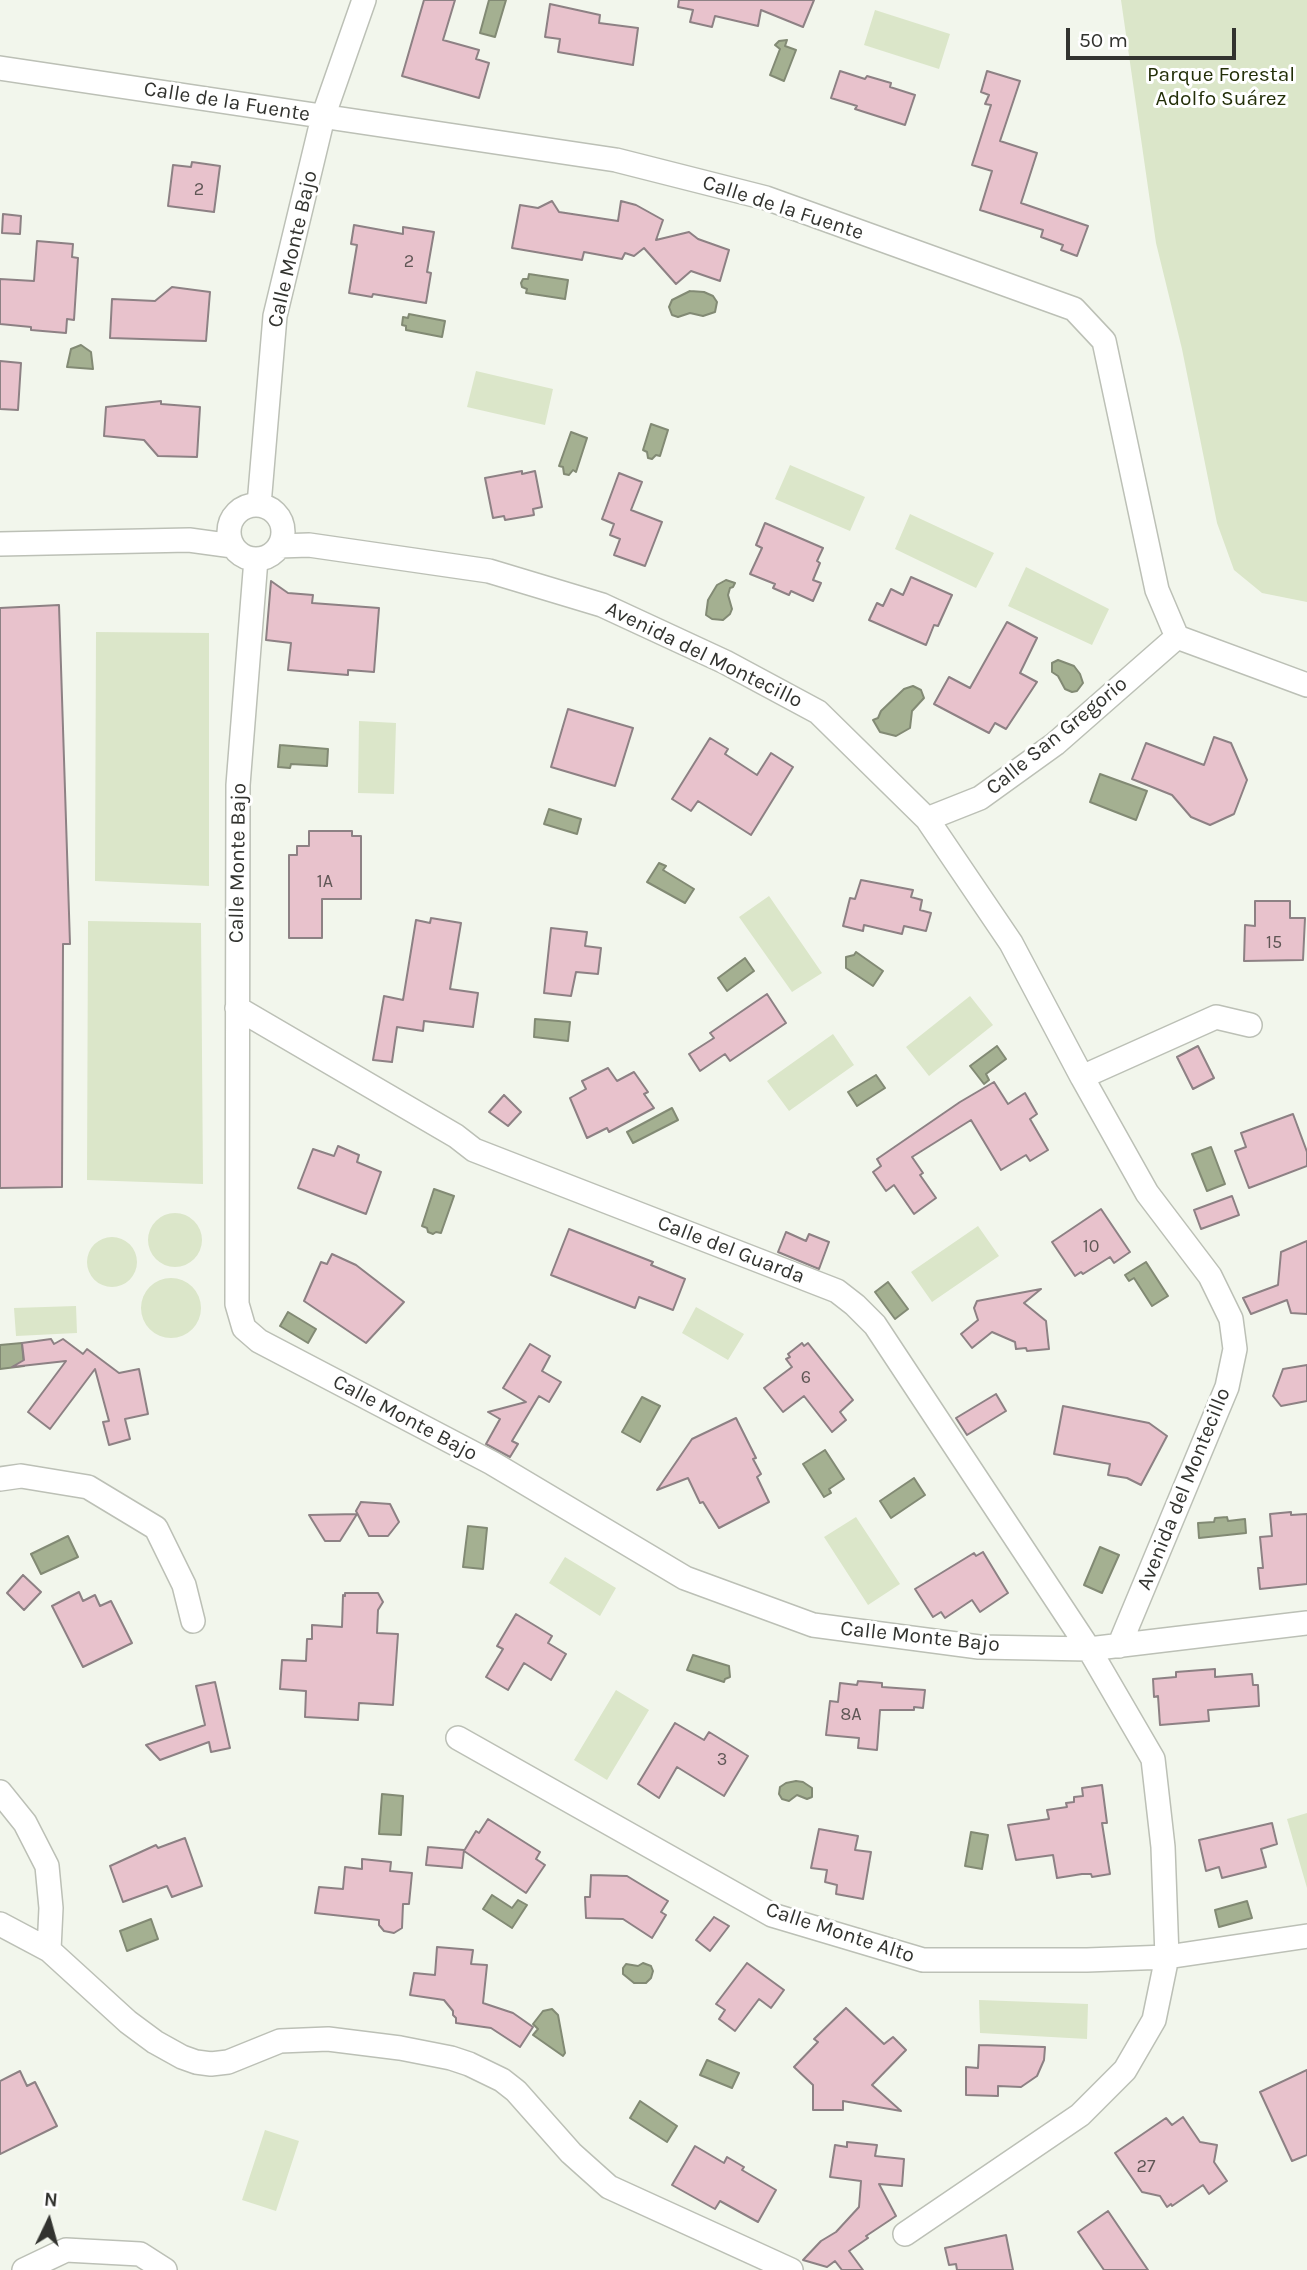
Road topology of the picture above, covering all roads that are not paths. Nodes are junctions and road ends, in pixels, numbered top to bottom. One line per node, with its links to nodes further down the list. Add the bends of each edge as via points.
1 (364, 0): 3 (street, Calle Monte Bajo)
2 (0, 68): 3 (street, Calle de la Fuente)
3 (323, 117): 4 (street, Calle Monte Bajo, via 275,316); 9 (street, Calle de la Fuente, via 616,160 779,203 1074,309 1104,341 1157,590)
4 (259, 505): 5 (street, via 273,511); 6 (street, via 238,512)
5 (281, 536): 8 (street, via 273,553); 11 (street, Avenida del Montecillo, via 309,545 489,571 601,605 725,662 818,712)
6 (231, 537): 7 (street); 8 (street, via 247,558)
7 (0, 544)
8 (256, 559): 12 (street, Calle Monte Bajo, via 238,785)
9 (1177, 637): 10 (street); 11 (street, Calle San Gregorio, via 1055,744 980,798)
10 (1307, 685)
11 (927, 819): 14 (street, Avenida del Montecillo, via 1011,943)
12 (237, 1009): 19 (street, Calle del Guarda, via 474,1150 837,1291 874,1325); 19 (street, Calle Monte Bajo, via 237,1304 244,1328 259,1341 492,1463 685,1578 813,1625 979,1647)
13 (1250, 1025): 14 (street, via 1216,1017)
14 (1082, 1077): 18 (street, Avenida del Montecillo, via 1147,1193 1210,1276 1231,1319 1235,1349 1227,1387)
15 (0, 1479): 16 (street, via 21,1476 88,1487 156,1528 184,1585)
16 (193, 1621)
17 (1307, 1623): 18 (street, Calle Monte Bajo)
18 (1119, 1646): 19 (street, Calle Monte Bajo)
19 (1089, 1648): 25 (street, via 1153,1759 1163,1847)
20 (458, 1738): 25 (street, Calle Monte Alto, via 772,1915 923,1960)
21 (0, 1792): 24 (street, via 25,1823 47,1866)
22 (0, 1924): 24 (street)
23 (1307, 1936): 25 (street, Calle Monte Alto)
24 (49, 1951): 29 (street, via 128,2022 155,2042 197,2062 228,2062 280,2041 328,2039 417,2051 469,2064 516,2091 571,2154 609,2187)
25 (1167, 1957): 26 (street, via 1154,2020 1125,2070 1080,2115)
26 (905, 2234)
27 (24, 2270): 28 (street, via 66,2250 140,2254)
28 (165, 2270)
29 (791, 2270)

